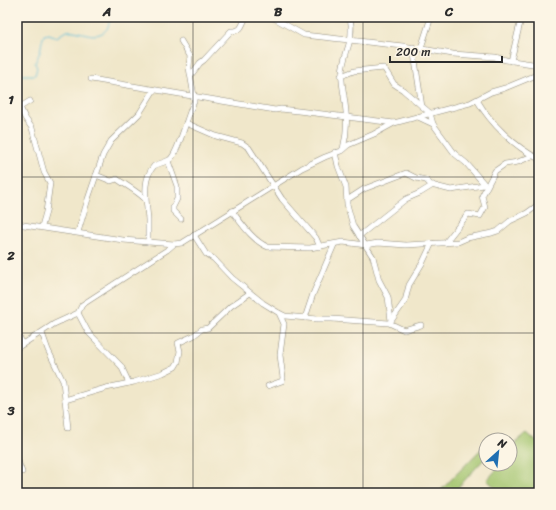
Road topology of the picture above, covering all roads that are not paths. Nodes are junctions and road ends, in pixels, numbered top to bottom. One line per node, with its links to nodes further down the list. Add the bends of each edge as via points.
1 (246, 17): 13 (street, via 240,30 231,31)
2 (272, 17): 6 (street, via 304,35)
3 (350, 17): 6 (street)
4 (431, 17): 9 (street)
5 (523, 17): 10 (street)
6 (351, 39): 8 (street); 14 (street)
7 (180, 42): 13 (street, via 190,56)
8 (413, 47): 9 (street); 20 (street)
9 (421, 48): 10 (street)
10 (511, 61): 11 (street)
11 (539, 65)
12 (539, 74): 18 (street)
13 (191, 75): 17 (street)
14 (341, 76): 20 (street, via 384,68 394,84); 23 (street)
15 (91, 79): 16 (street)
16 (154, 90): 17 (street); 33 (street, via 139,114 108,146)
17 (194, 96): 23 (street, via 275,110); 25 (street)
18 (476, 100): 22 (street); 30 (street, via 516,145)
19 (30, 101): 21 (street)
20 (422, 107): 22 (street)
21 (18, 108): 43 (street, via 32,128 44,172 50,183)
22 (430, 113): 24 (street); 27 (street)
23 (347, 117): 26 (street); 28 (street)
24 (418, 117): 26 (street); 27 (street)
25 (186, 123): 32 (street, via 173,157); 36 (street, via 247,146)
26 (394, 123): 28 (street)
27 (433, 124): 35 (street, via 455,154)
28 (343, 149): 29 (street)
29 (335, 152): 36 (street); 38 (street, via 346,187)
30 (532, 156): 31 (street); 35 (street, via 499,167)
31 (539, 160)
32 (168, 161): 37 (street, via 152,167); 41 (street, via 177,186 177,199 173,211)
33 (96, 175): 37 (street, via 112,181 117,180); 44 (street)
34 (433, 185): 35 (street, via 452,190); 38 (street, via 406,174 364,189); 46 (street, via 406,199)
35 (485, 185): 49 (street, via 482,196 485,208 480,216 468,214)
36 (273, 186): 40 (street); 53 (street, via 316,238)
37 (146, 199): 47 (street)
38 (347, 200): 46 (street, via 353,226)
39 (538, 205): 49 (street, via 492,233)
40 (232, 211): 45 (street); 53 (street, via 257,240 268,247)
41 (181, 219)
42 (17, 224): 43 (street)
43 (42, 226): 44 (street)
44 (78, 232): 47 (street)
45 (194, 234): 50 (street, via 182,243); 54 (street, via 206,254)
46 (359, 236): 52 (street)
47 (148, 242): 50 (street)
48 (432, 243): 49 (street); 52 (street); 58 (street, via 409,285 405,301)
49 (445, 243)
50 (174, 244): 55 (street, via 88,301)
51 (334, 244): 52 (street, via 343,242); 53 (street); 57 (street)
52 (366, 245): 58 (street, via 387,295)
53 (320, 247)
54 (250, 293): 56 (street); 64 (street, via 231,306 208,328 178,343 180,351 175,367)
55 (78, 313): 60 (street, via 54,324); 64 (street, via 88,332 121,366)
56 (279, 313): 57 (street); 65 (street, via 284,324 280,355 284,378)
57 (305, 318): 58 (street)
58 (390, 322): 59 (street, via 404,330)
59 (421, 325)
60 (42, 333): 62 (street); 66 (street, via 63,381)
61 (17, 335): 62 (street)
62 (24, 343): 63 (street)
63 (17, 348)
64 (129, 383): 66 (street)
65 (268, 386)
66 (65, 400): 67 (street)
67 (68, 428)
68 (17, 458): 69 (street)
69 (22, 472)

